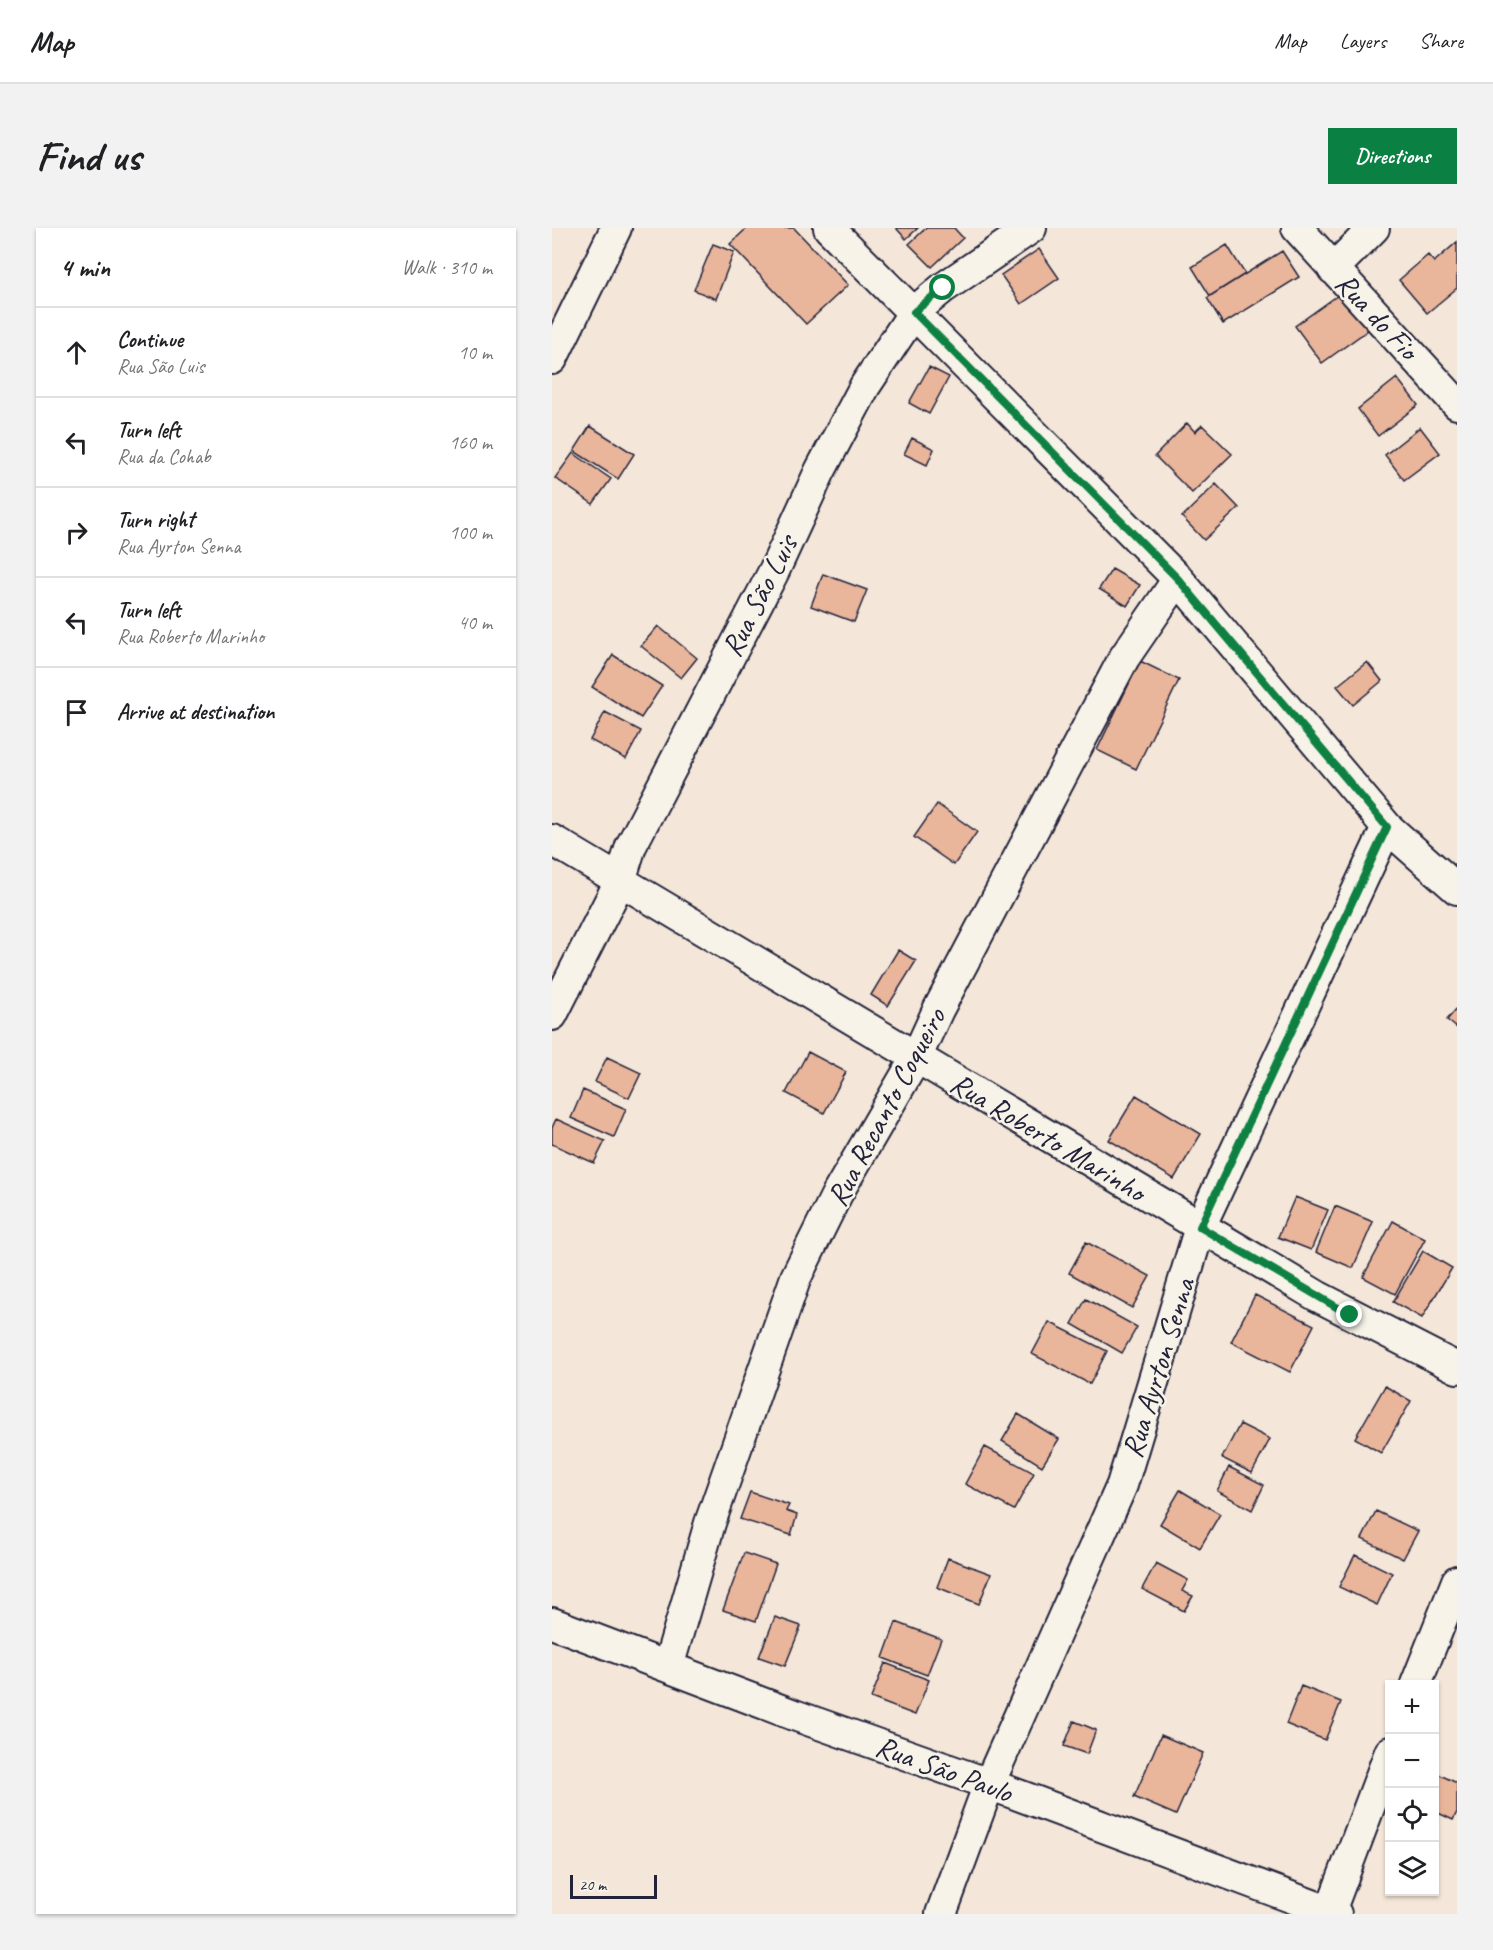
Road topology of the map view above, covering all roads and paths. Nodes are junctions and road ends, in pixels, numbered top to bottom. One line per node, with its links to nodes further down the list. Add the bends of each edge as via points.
1 (616, 228): 8 (street)
2 (829, 228): 7 (street)
3 (1031, 228): 7 (street, Rua São Luis)
4 (1296, 228): 6 (street, Rua do Fio)
5 (1374, 228): 6 (street)
6 (1333, 268): 9 (street, Rua do Fio)
7 (914, 312): 10 (street); 13 (street, Rua São Luis, via 865,386 820,471 774,571 631,846)
8 (552, 359)
9 (1457, 404)
10 (1178, 579): 11 (street); 16 (street, Rua Recanto Coqueiro, via 1124,658)
11 (1387, 827): 14 (street); 17 (street, Rua Ayrton Senna)
12 (552, 840): 13 (street, Rua Roberto Marinho)
13 (620, 881): 15 (street, Rua São Luis); 16 (street, Rua Roberto Marinho)
14 (1457, 889)
15 (552, 1015)
16 (916, 1058): 17 (street, Rua Roberto Marinho); 21 (street, Rua Recanto Coqueiro, via 837,1194 796,1277 710,1523)
17 (1200, 1227): 18 (street, Rua Roberto Marinho, via 1341,1310); 24 (street, Rua Ayrton Senna, via 1122,1485)
18 (1457, 1368)
19 (1457, 1581): 22 (street)
20 (552, 1623): 21 (street, Rua São Paulo)
21 (668, 1667): 24 (street, Rua São Paulo)
22 (1418, 1680)
23 (1385, 1763): 25 (street)
24 (989, 1784): 25 (street, Rua São Paulo); 26 (street, Rua Ayrton Senna)
25 (1332, 1913)
26 (941, 1914)

